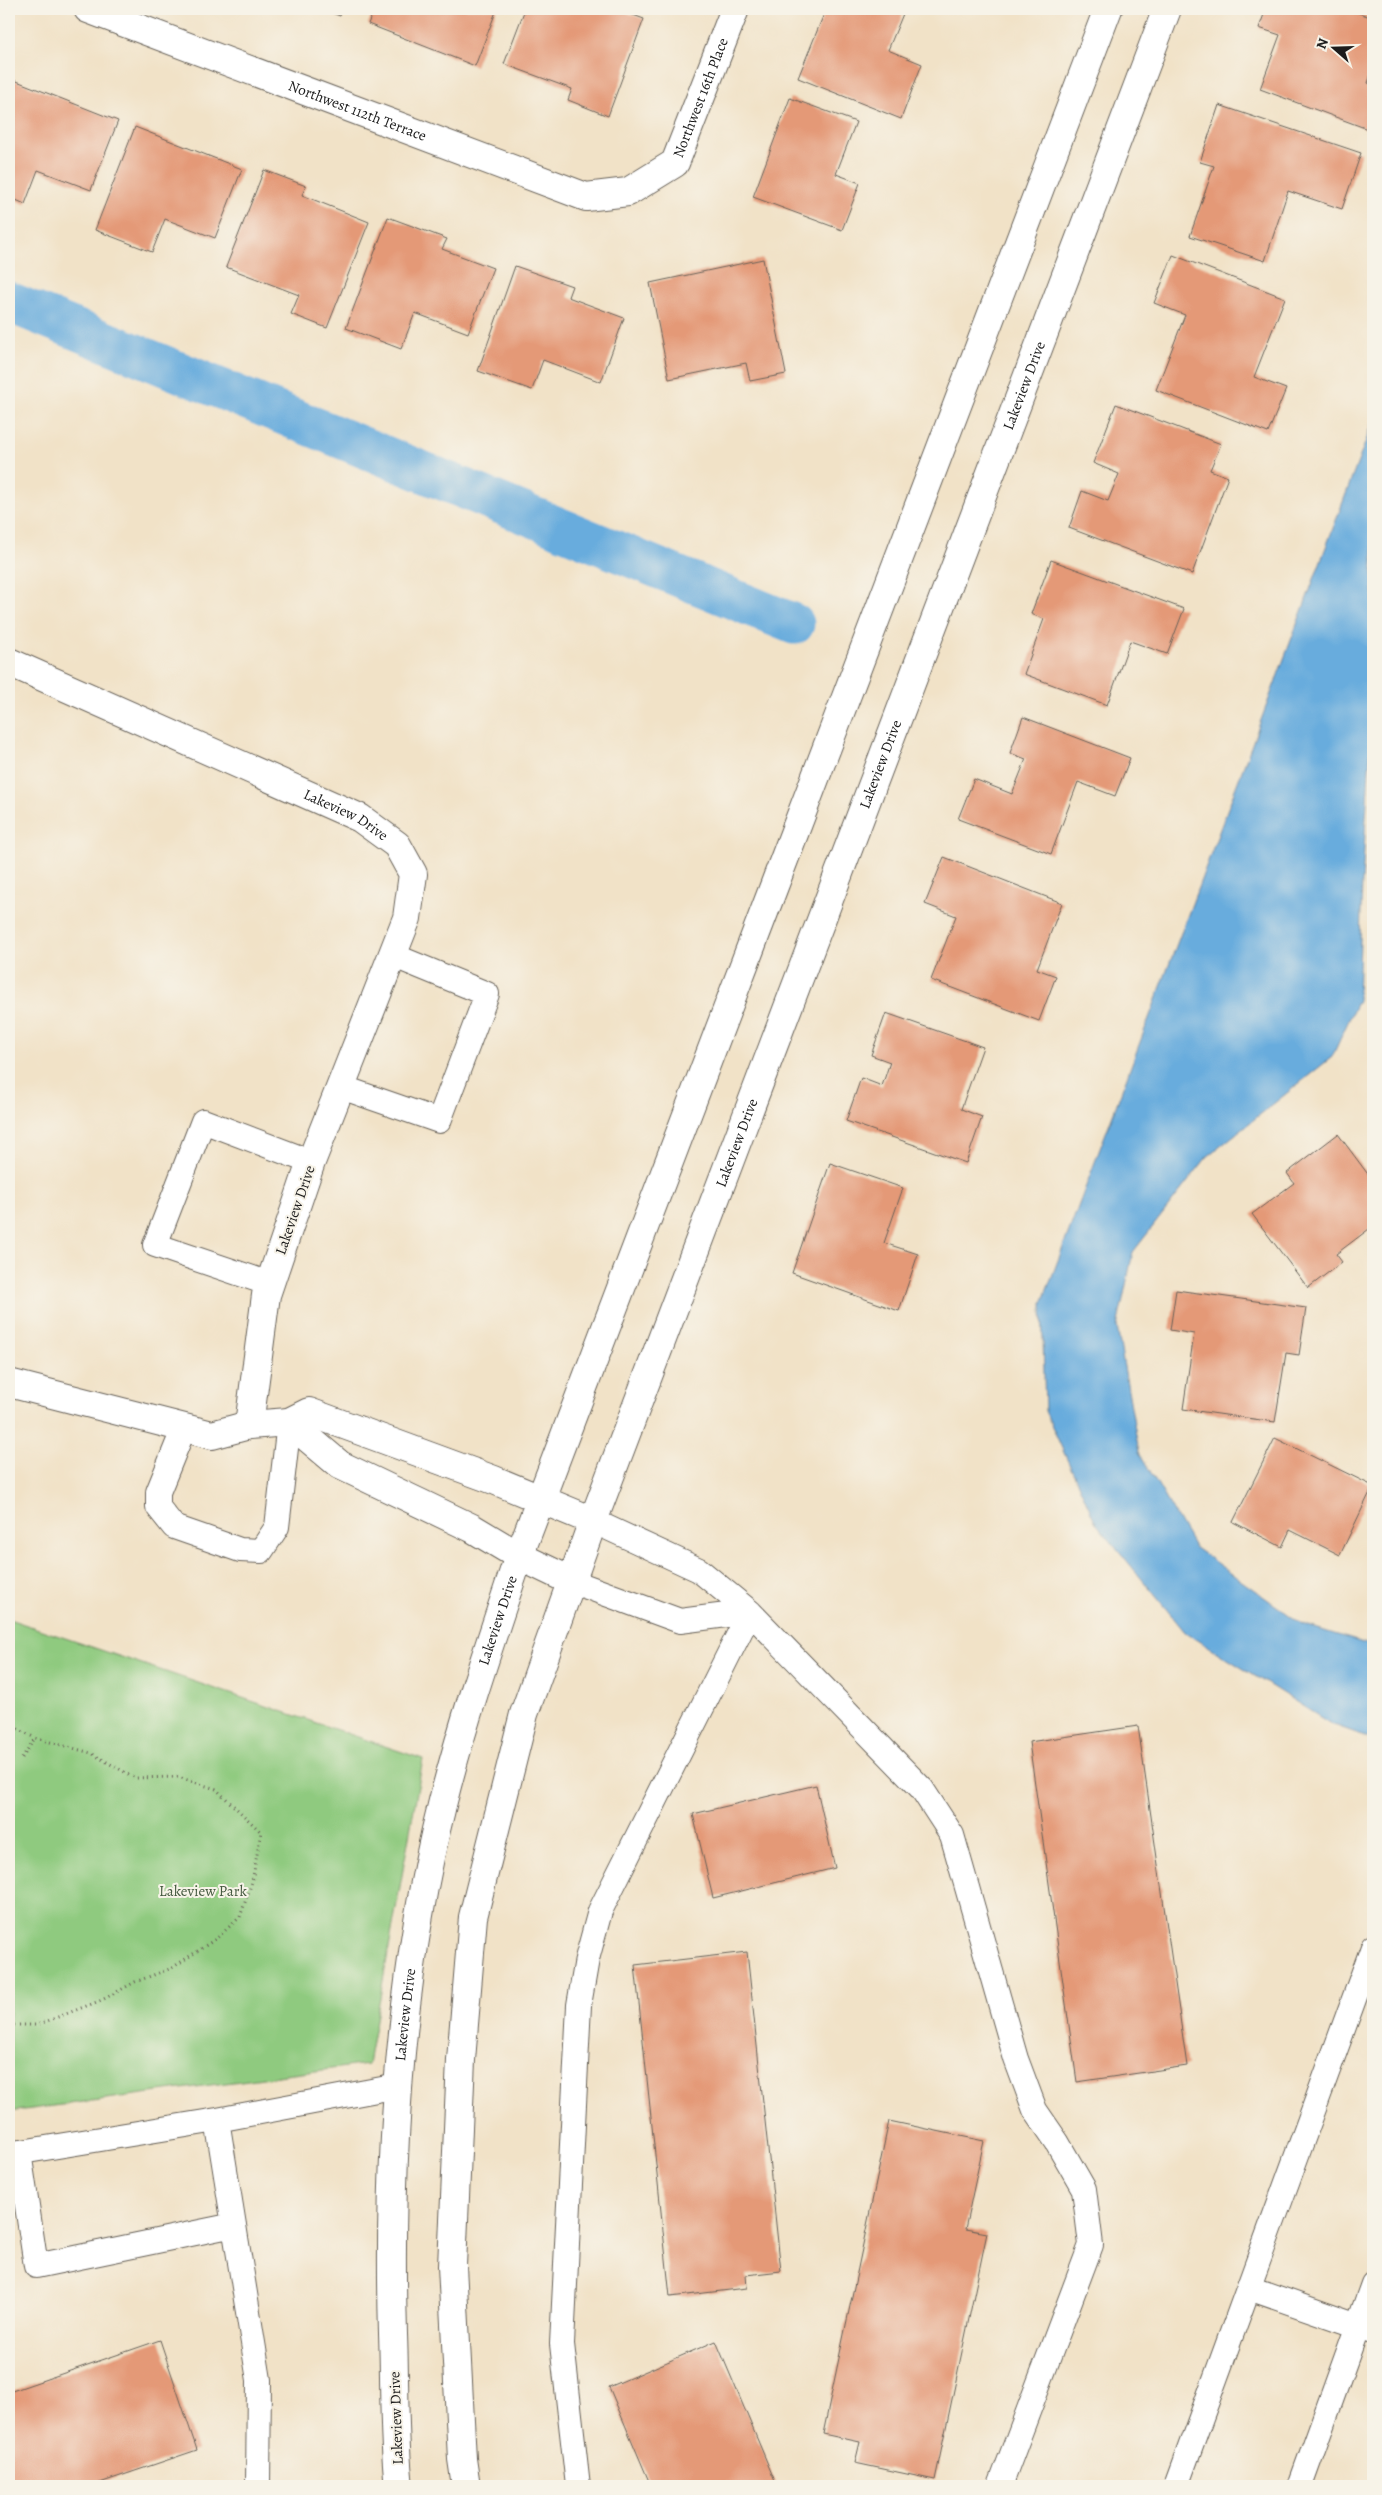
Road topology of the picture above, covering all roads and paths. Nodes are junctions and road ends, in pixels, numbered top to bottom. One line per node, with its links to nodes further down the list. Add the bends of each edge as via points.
1 (88, 9): 5 (street, Northwest 112th Terrace, via 586,197)
2 (735, 9): 5 (street, Northwest 16th Place, via 675,163)
3 (1108, 9): 15 (street, Lakeview Drive)
4 (1167, 9): 16 (street, Lakeview Drive)
5 (628, 192)
6 (9, 662): 7 (street, Lakeview Drive, via 360,818 397,845 413,874 407,918)
7 (392, 955): 8 (street, Lakeview Drive); 8 (lane, via 487,994 438,1122)
8 (341, 1087): 9 (street, Lakeview Drive)
9 (311, 1162): 10 (street, Lakeview Drive); 10 (lane, via 203,1121 155,1246)
10 (270, 1284): 13 (street, Lakeview Drive)
11 (9, 1383): 14 (street)
12 (289, 1422): 13 (street); 14 (lane, via 277,1527 261,1551 240,1550 174,1527 158,1507 158,1492); 15 (street, via 309,1412); 17 (street, Lakeview Drive, via 340,1465 472,1528)
13 (248, 1425): 14 (street, via 212,1435)
14 (184, 1428)
15 (541, 1498): 16 (street); 17 (street, Lakeview Drive)
16 (593, 1521): 18 (street, Lakeview Drive); 19 (lane, via 699,1570)
17 (519, 1556): 18 (street, Lakeview Drive); 25 (street, Lakeview Drive, via 443,1801 421,1908 398,2061)
18 (570, 1581): 19 (lane, via 680,1622); 34 (street, Lakeview Drive, via 524,1714 473,1917 461,2060 452,2266)
19 (750, 1612): 35 (lane, via 600,1910 586,1959 579,2005 562,2344); 36 (lane, via 922,1789 952,1835 1016,2059 1035,2110 1084,2189 1091,2245)
20 (9, 1724): 21 (path)
21 (35, 1738): 22 (path); 24 (path, via 91,1753 135,1778 178,1777 216,1788 261,1832 252,1882 240,1917 217,1938 172,1968 135,1982 102,2000 37,2025)
22 (22, 1758)
23 (1373, 1947): 30 (lane)
24 (9, 2025)
25 (398, 2086): 26 (lane); 33 (street, Lakeview Drive, via 392,2271)
26 (217, 2120): 27 (lane); 28 (lane)
27 (14, 2153): 28 (lane, via 36,2266)
28 (234, 2225): 32 (lane, via 259,2380)
29 (1373, 2284): 31 (lane)
30 (1249, 2288): 31 (lane); 37 (lane)
31 (1366, 2329): 38 (lane)
32 (258, 2486)
33 (399, 2486)
34 (466, 2486)
35 (578, 2486)
36 (1000, 2486)
37 (1176, 2486)
38 (1300, 2486)

